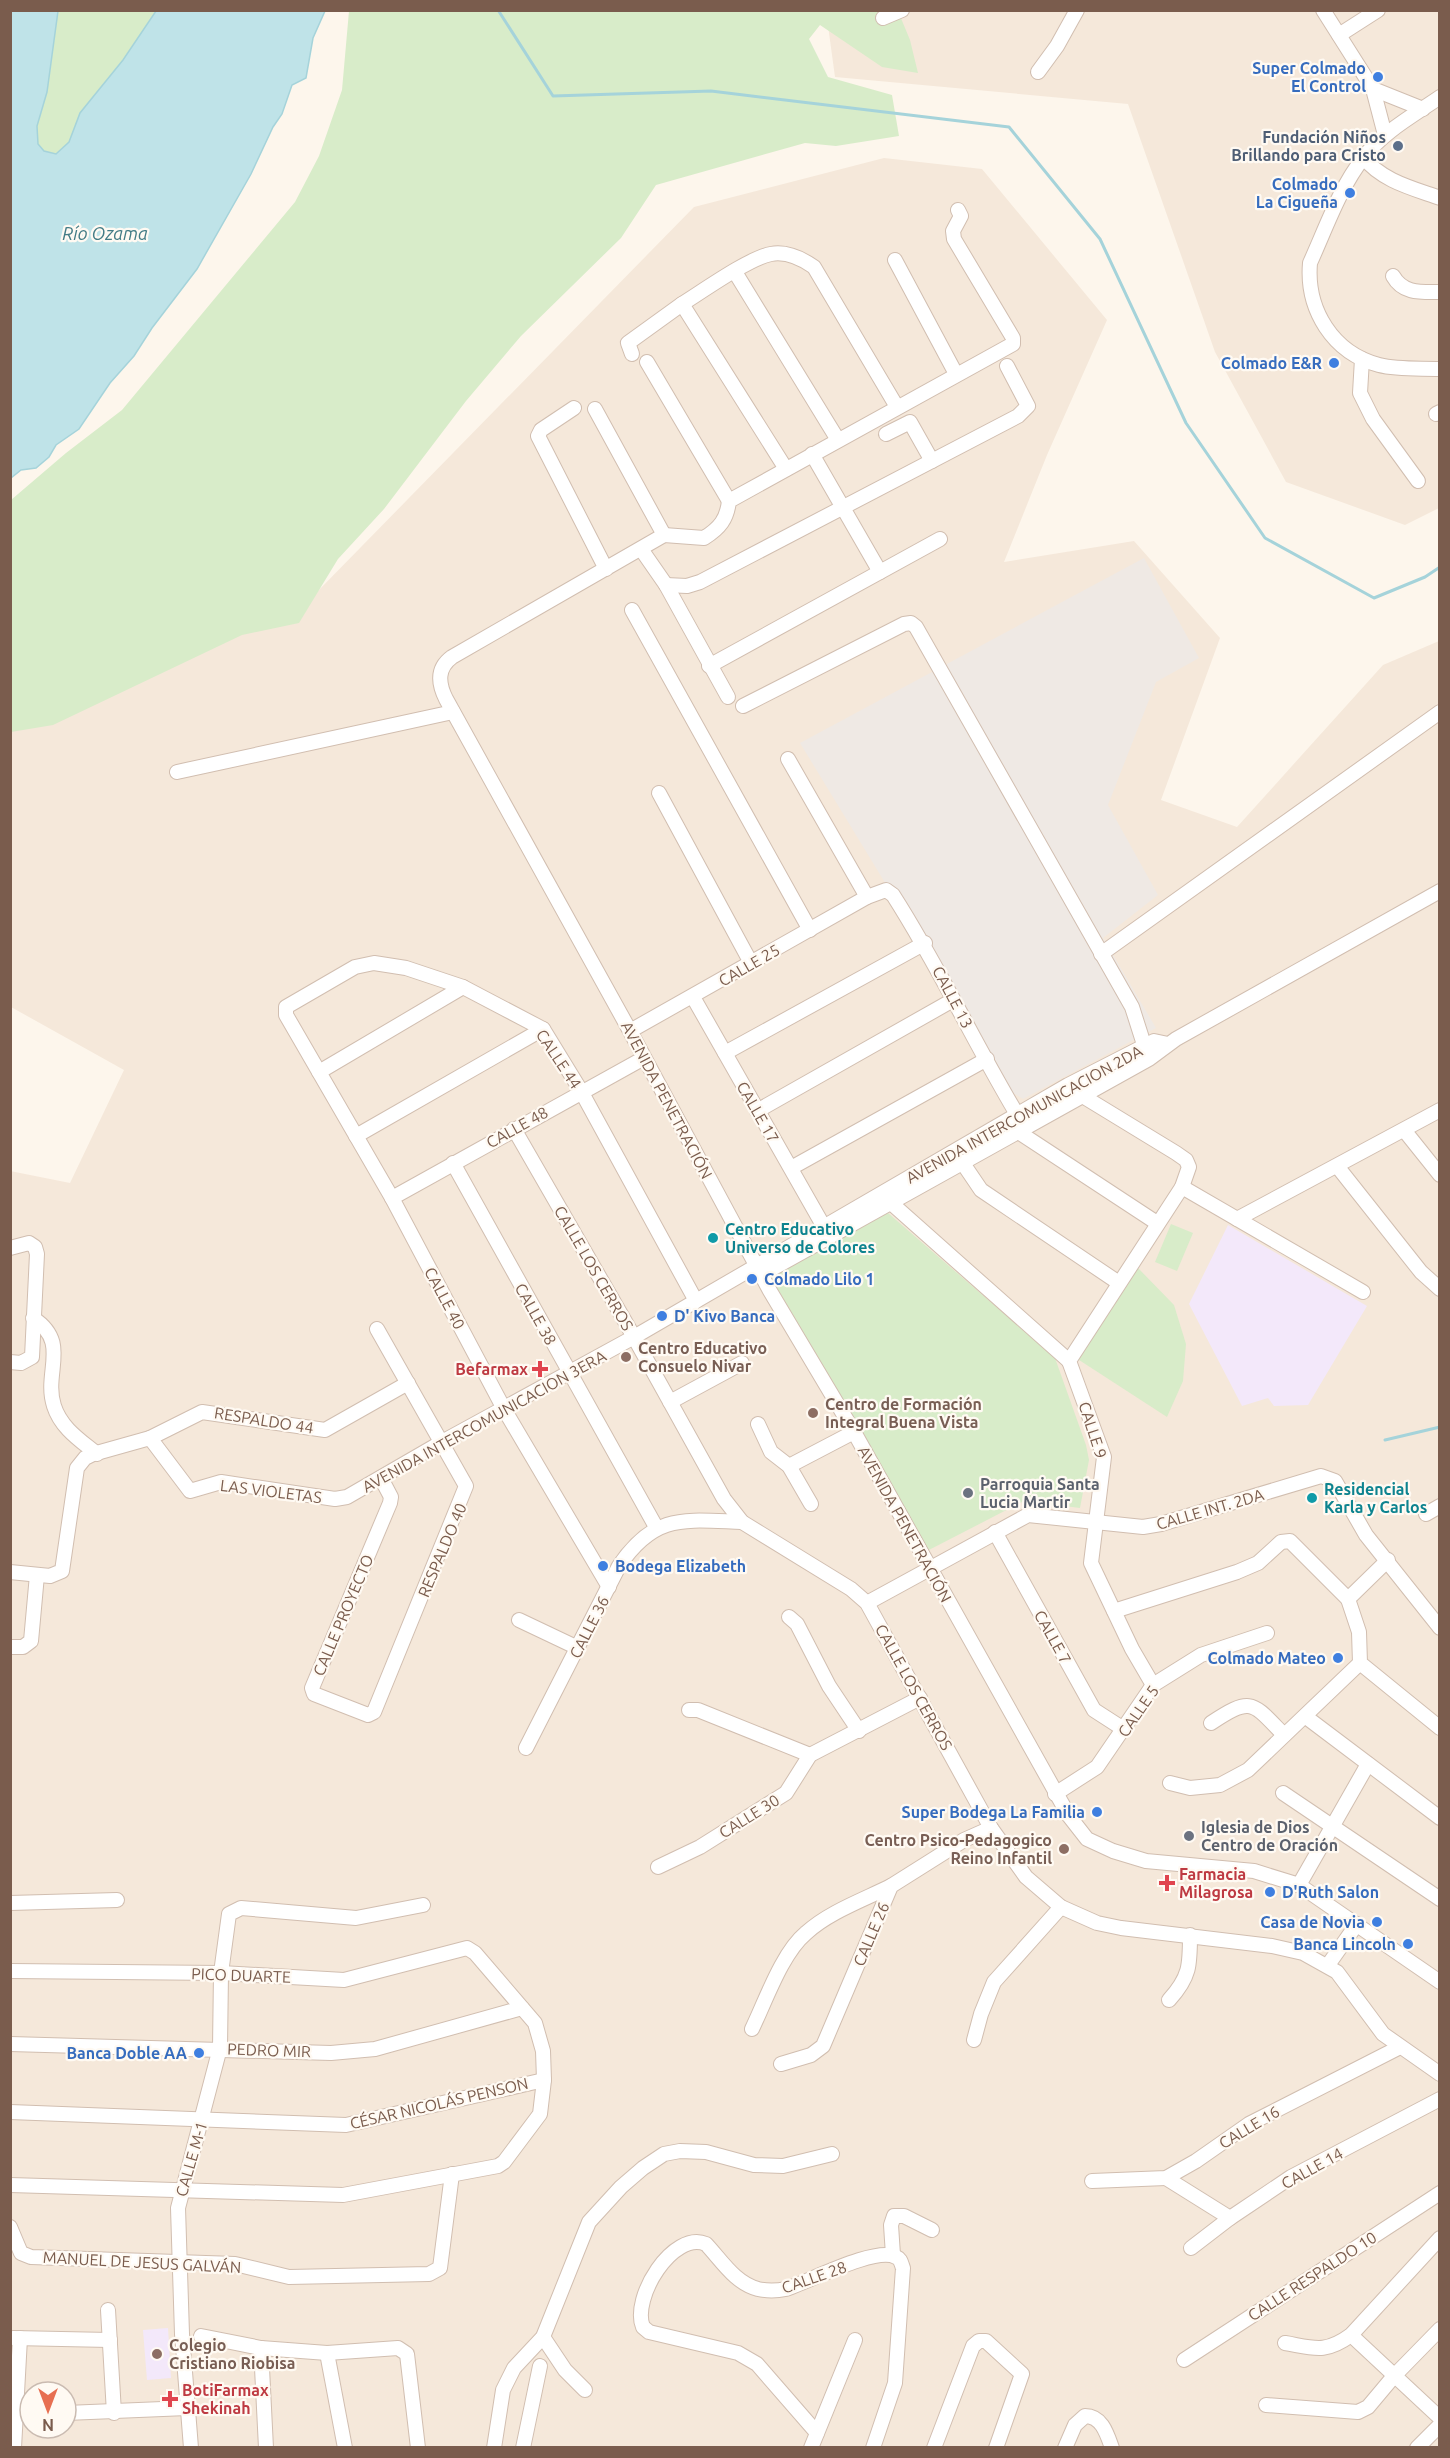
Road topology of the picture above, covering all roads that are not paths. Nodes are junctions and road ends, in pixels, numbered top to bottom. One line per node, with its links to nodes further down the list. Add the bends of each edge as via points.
1 (902, 10): 5 (street)
2 (1077, 10): 7 (street)
3 (1323, 10): 6 (street)
4 (1378, 10): 6 (street)
5 (883, 18)
6 (1339, 35): 8 (street)
7 (1038, 72)
8 (1373, 89): 10 (street); 11 (street)
9 (1440, 97): 10 (street)
10 (1423, 109): 11 (street)
11 (1385, 135): 12 (street)
12 (1364, 157): 13 (street, via 1373,169 1402,185); 21 (street, via 1343,190 1309,274 1315,312 1330,335)
13 (1440, 198)
14 (958, 210): 25 (street, via 961,216 953,231 954,239 1014,340)
15 (895, 260): 25 (street)
16 (735, 272): 19 (street); 26 (street, via 773,254 798,256 814,267); 30 (street)
17 (1394, 276): 18 (street, via 1398,284 1413,292)
18 (1440, 292)
19 (682, 304): 20 (street, via 628,343); 33 (street)
20 (632, 354)
21 (1362, 359): 24 (street, via 1397,368); 34 (street, via 1360,393 1373,419)
22 (647, 362): 35 (street)
23 (1007, 366): 32 (street, via 1026,399 1025,411)
24 (1440, 369)
25 (956, 374): 26 (street)
26 (897, 407): 30 (street)
27 (574, 408): 40 (street, via 538,436)
28 (595, 409): 37 (street)
29 (886, 434): 32 (street, via 910,422)
30 (838, 440): 31 (street)
31 (812, 454): 33 (street); 36 (street)
32 (932, 461): 36 (street)
33 (786, 469): 35 (street)
34 (1418, 481)
35 (729, 501): 37 (street, via 723,523 704,538)
36 (843, 507): 41 (street); 42 (street, via 700,582)
37 (664, 535): 39 (street)
38 (940, 539): 41 (street)
39 (641, 549): 40 (street); 42 (street)
40 (606, 569): 47 (street, AVENIDA PENETRACIÓN, via 446,662 440,675 442,691)
41 (880, 572): 44 (street)
42 (666, 585): 44 (street)
43 (632, 610): 54 (street)
44 (709, 666): 45 (street)
45 (729, 697)
46 (743, 706): 56 (street, via 911,623)
47 (453, 712): 50 (street); 63 (street, AVENIDA PENETRACIÓN)
48 (1440, 712): 56 (street)
49 (788, 759): 53 (street)
50 (177, 772)
51 (659, 793): 57 (street)
52 (1440, 891): 64 (street)
53 (867, 897): 54 (street, CALLE 25); 55 (street, CALLE 13, via 890,891)
54 (810, 930): 57 (street, CALLE 25)
55 (925, 944): 60 (street, CALLE 13); 65 (street)
56 (1101, 954): 64 (street, via 1132,1007 1145,1016)
57 (751, 963): 59 (street, CALLE 25)
58 (463, 987): 61 (street, CALLE 44, via 374,963 355,967); 62 (street, CALLE 44); 68 (street)
59 (693, 997): 63 (street, CALLE 25); 65 (street, CALLE 17)
60 (953, 1000): 67 (street, CALLE 13); 73 (street)
61 (286, 1007): 68 (street, CALLE 40, via 286,1016)
62 (543, 1029): 70 (street, CALLE 44); 77 (street)
63 (630, 1031): 66 (street, AVENIDA PENETRACIÓN)
64 (1154, 1049): 69 (street, AVENIDA INTERCOMUNICACION 2DA); 71 (street, AVENIDA INTERCOMUNICACION 2DA)
65 (725, 1053): 73 (street, CALLE 17)
66 (644, 1058): 70 (street, CALLE 48); 90 (street, AVENIDA PENETRACIÓN)
67 (987, 1059): 74 (street, CALLE 13); 81 (street)
68 (319, 1072): 77 (street, CALLE 40)
69 (1068, 1085): 71 (street); 74 (street, AVENIDA INTERCOMUNICACION 2DA)
70 (581, 1091): 75 (street, CALLE 48); 94 (street, CALLE 44)
71 (1081, 1096): 74 (street, AVENIDA INTERCOMUNICACION 2DA); 83 (street, via 1186,1160 1189,1167)
72 (1440, 1110): 76 (street)
73 (757, 1111): 81 (street, CALLE 17)
74 (1020, 1125): 78 (street, AVENIDA INTERCOMUNICACION 2DA); 87 (street); 88 (street, AVENIDA INTERCOMUNICACION 2DA)
75 (514, 1129): 79 (street, CALLE 48); 97 (street, CALLE LOS CERROS)
76 (1404, 1130): 80 (street); 82 (street)
77 (356, 1136): 84 (street, CALLE 40)
78 (962, 1162): 85 (street, AVENIDA INTERCOMUNICACION 2DA); 91 (street, via 981,1190)
79 (453, 1163): 84 (street, CALLE 48); 101 (street, CALLE 38)
80 (1337, 1167): 86 (street); 92 (street, via 1421,1272)
81 (791, 1168): 88 (street, CALLE 17)
82 (1440, 1175)
83 (1182, 1187): 86 (street); 87 (street)
84 (392, 1198): 104 (street, CALLE 40)
85 (890, 1202): 90 (street, AVENIDA INTERCOMUNICACION 2DA); 98 (street)
86 (1237, 1219): 93 (street)
87 (1157, 1223): 91 (street)
88 (824, 1227): 90 (street, AVENIDA INTERCOMUNICACION 2DA)
89 (10, 1248): 95 (street, via 29,1244 35,1247)
90 (759, 1271): 94 (street, AVENIDA INTERCOMUNICACION 3ERA); 106 (street, AVENIDA PENETRACIÓN)
91 (1119, 1283): 98 (street)
92 (1440, 1289)
93 (1363, 1292)
94 (696, 1301): 97 (street, AVENIDA INTERCOMUNICACION 3ERA)
95 (33, 1318): 99 (street, via 32,1357 21,1363); 109 (street, via 49,1330 54,1347 54,1407 69,1432)
96 (377, 1329): 102 (street, RESPALDO 40)
97 (634, 1336): 101 (street, AVENIDA INTERCOMUNICACION 3ERA); 103 (street, CALLE LOS CERROS)
98 (1069, 1361): 116 (street, CALLE 9, via 1104,1457)
99 (10, 1362)
100 (742, 1363): 103 (street)
101 (568, 1372): 104 (street, AVENIDA INTERCOMUNICACION 3ERA); 118 (street, CALLE 38)
102 (408, 1383): 107 (street, RESPALDO 44, via 325,1430 202,1412); 108 (street, RESPALDO 40)
103 (670, 1402): 117 (street, CALLE LOS CERROS, via 724,1499)
104 (504, 1409): 108 (street, AVENIDA INTERCOMUNICACION 3ERA); 124 (street, CALLE 40)
105 (758, 1424): 110 (street, via 771,1452)
106 (854, 1432): 110 (street); 121 (street, AVENIDA PENETRACIÓN)
107 (150, 1438): 109 (street); 112 (street, LAS VIOLETAS, via 190,1491 221,1482)
108 (442, 1442): 111 (street, AVENIDA INTERCOMUNICACION 3ERA); 138 (street, RESPALDO 40, via 462,1476 465,1493)
109 (97, 1454): 123 (street, via 85,1458 77,1468 62,1570 57,1575)
110 (789, 1466): 113 (street)
111 (381, 1478): 112 (street, AVENIDA INTERCOMUNICACION 3ERA, via 347,1497); 138 (street, CALLE PROYECTO, via 390,1503 312,1688 314,1694 368,1715)
112 (335, 1499)
113 (811, 1504)
114 (1440, 1506): 115 (street)
115 (1426, 1514)
116 (1098, 1521): 119 (street, CALLE INT. 2DA, via 1028,1515); 120 (street, CALLE INT. 2DA, via 1123,1527 1161,1524 1322,1476 1335,1480 1366,1535); 127 (street, CALLE 9, via 1091,1563)
117 (742, 1522): 118 (street, CALLE 36, via 699,1520); 126 (street, CALLE LOS CERROS, via 851,1589)
118 (656, 1527): 124 (street, CALLE 36, via 633,1545)
119 (995, 1532): 121 (street, CALLE INT. 2DA); 142 (street, CALLE 7, via 1094,1710)
120 (1388, 1560): 125 (street); 130 (street)
121 (930, 1570): 126 (street, CALLE INT. 2DA); 150 (street, AVENIDA PENETRACIÓN)
122 (10, 1572): 123 (street)
123 (37, 1575): 132 (street, via 31,1641 23,1647)
124 (609, 1587): 133 (street, CALLE 36)
125 (1348, 1599): 127 (street, via 1290,1541 1281,1542 1258,1563 1237,1572); 134 (street, via 1359,1632)
126 (867, 1604): 136 (street, CALLE LOS CERROS)
127 (1114, 1611): 135 (street, CALLE 9)
128 (789, 1617): 143 (street, via 797,1624 829,1686)
129 (519, 1620): 133 (street)
130 (1440, 1628)
131 (1267, 1633): 135 (street, CALLE 5, via 1201,1655)
132 (10, 1647)
133 (578, 1648): 145 (street, CALLE 36)
134 (1360, 1663): 139 (street); 141 (street)
135 (1153, 1685): 142 (street, CALLE 5)
136 (920, 1698): 143 (street); 153 (street, CALLE LOS CERROS)
137 (689, 1710): 146 (street, via 698,1710)
138 (374, 1712)
139 (1306, 1717): 144 (street); 147 (street)
140 (1211, 1723): 144 (street, via 1244,1705 1256,1706)
141 (1440, 1728)
142 (1125, 1730): 150 (street, CALLE 5, via 1097,1767)
143 (859, 1731): 146 (street)
144 (1284, 1735): 148 (street, via 1248,1770 1220,1785 1190,1788)
145 (526, 1748)
146 (810, 1755): 154 (street, CALLE 30, via 786,1793 700,1847)
147 (1368, 1764): 151 (street); 152 (street)
148 (1170, 1783)
149 (1283, 1793): 152 (street)
150 (1055, 1794): 155 (street, AVENIDA PENETRACIÓN, via 1087,1839 1113,1851 1146,1861 1254,1871)
151 (1440, 1818)
152 (1332, 1827): 155 (street); 157 (street)
153 (991, 1828): 156 (street, CALLE 26, via 964,1840); 161 (street, CALLE LOS CERROS, via 1026,1877)
154 (658, 1866)
155 (1299, 1885): 162 (street, AVENIDA PENETRACIÓN)
156 (891, 1886): 170 (street, via 806,1933 790,1952); 175 (street, CALLE 26, via 823,2046 811,2055)
157 (1440, 1899)
158 (117, 1900): 159 (street)
159 (10, 1903)
160 (423, 1905): 166 (street, CALLE M-1, via 356,1918 233,1910 229,1914)
161 (1061, 1908): 163 (street, CALLE LOS CERROS, via 1105,1925); 171 (street, via 994,1982)
162 (1357, 1924): 164 (street); 167 (street, AVENIDA PENETRACIÓN)
163 (1190, 1935): 164 (street, CALLE LOS CERROS, via 1272,1946 1303,1953); 168 (street, via 1190,1964 1184,1984)
164 (1328, 1965): 173 (street, CALLE LOS CERROS, via 1383,2034)
165 (10, 1971): 166 (street, PICO DUARTE)
166 (221, 1974): 169 (street, PICO DUARTE, via 344,1980 467,1948); 174 (street, CALLE M-1)
167 (1440, 1982)
168 (1169, 2000)
169 (522, 2008): 174 (street, PEDRO MIR, via 375,2049 331,2053); 177 (street, via 535,2023 543,2051)
170 (752, 2028)
171 (974, 2040)
172 (10, 2044): 174 (street, PEDRO MIR)
173 (1400, 2047): 176 (street, CALLE LOS CERROS); 183 (street, CALLE 16, via 1249,2124)
174 (220, 2048): 180 (street, CALLE M-1)
175 (782, 2064)
176 (1440, 2074)
177 (544, 2080): 180 (street, CÉSAR NICOLÁS PENSON, via 346,2125); 182 (street, via 540,2114 504,2162)
178 (1440, 2099): 188 (street, CALLE 14, via 1291,2177)
179 (10, 2112): 180 (street, CÉSAR NICOLÁS PENSON)
180 (202, 2120): 186 (street, CALLE M-1)
181 (832, 2154): 199 (street, via 783,2166 754,2165 717,2154 664,2154 621,2187 589,2222)
182 (452, 2174): 186 (street, via 343,2195); 194 (street, MANUEL DE JESUS GALVÁN, via 440,2268 429,2274 289,2277 234,2264)
183 (1166, 2178): 184 (street, CALLE 16); 188 (street)
184 (1092, 2181)
185 (10, 2185): 186 (street)
186 (181, 2191): 194 (street, CALLE M-1)
187 (1440, 2193): 206 (street, CALLE RESPALDO 10)
188 (1230, 2218): 192 (street, CALLE 14)
189 (10, 2227): 194 (street, MANUEL DE JESUS GALVÁN, via 21,2253 31,2257)
190 (932, 2230): 193 (street, via 904,2216 894,2216)
191 (1440, 2238): 197 (street)
192 (1191, 2248)
193 (894, 2255): 218 (street, CALLE 28, via 837,2267 786,2289 771,2291 744,2283 706,2244 698,2241 683,2245 657,2270 648,2285 641,2307 643,2327 649,2332 738,2353 757,2364); 227 (street, via 903,2268 898,2359 893,2391)
194 (179, 2264): 212 (street, CALLE M-1)
195 (108, 2310): 201 (street)
196 (1440, 2330): 208 (street)
197 (1352, 2335): 203 (street, via 1324,2350); 208 (street)
198 (201, 2336): 204 (street)
199 (543, 2337): 210 (street, via 565,2370); 224 (street, via 514,2368 503,2390)
200 (15, 2338): 201 (street); 209 (street)
201 (110, 2340): 214 (street)
202 (855, 2340): 218 (street)
203 (1285, 2343)
204 (261, 2348): 205 (street); 221 (street)
205 (327, 2353): 222 (street); 223 (street, via 398,2348 407,2355)
206 (1184, 2360)
207 (540, 2366): 225 (street)
208 (1394, 2376): 211 (street, via 1368,2407 1358,2412); 215 (street)
209 (19, 2380)
210 (585, 2390)
211 (1266, 2404)
212 (187, 2408): 214 (street); 220 (street, CALLE M-1)
213 (78, 2413): 214 (street)
214 (114, 2413)
215 (1440, 2418)
216 (1440, 2425): 232 (street)
217 (18, 2432): 219 (street)
218 (817, 2433): 226 (street)
219 (14, 2448)
220 (191, 2448)
221 (266, 2448)
222 (345, 2448)
223 (418, 2448)
224 (494, 2448)
225 (523, 2448)
226 (812, 2448)
227 (873, 2448)
228 (933, 2448): 229 (street, via 973,2346 979,2341 986,2341 1022,2373)
229 (996, 2448)
230 (1065, 2448): 231 (street, via 1075,2425 1085,2416 1092,2416 1103,2425)
231 (1112, 2448)
232 (1417, 2448)

